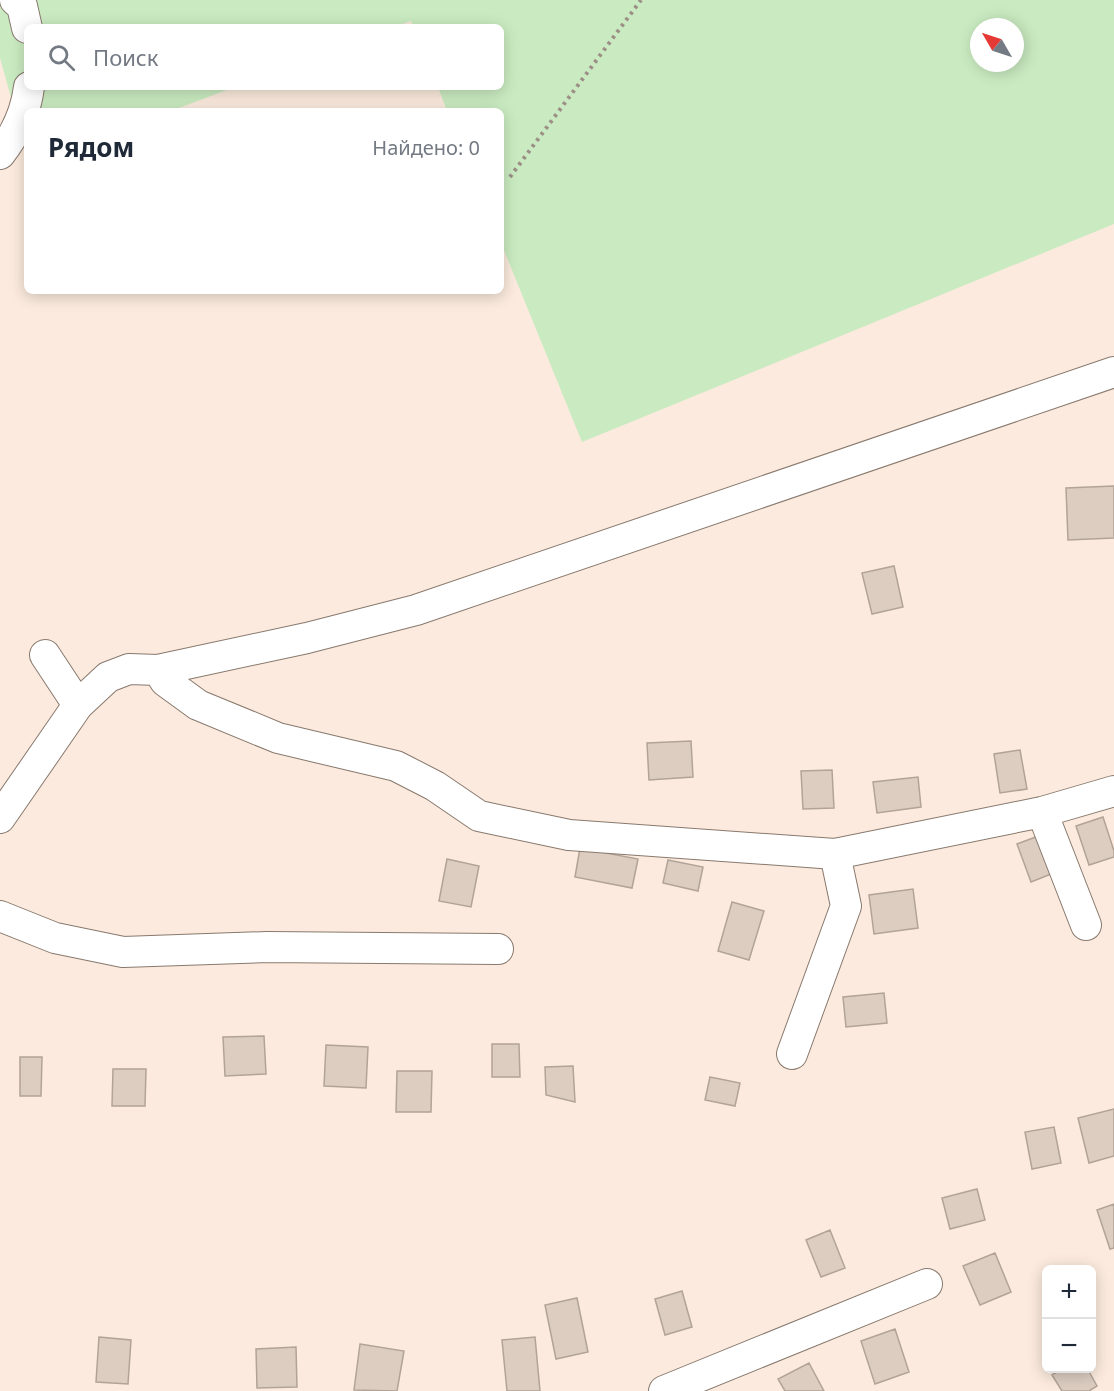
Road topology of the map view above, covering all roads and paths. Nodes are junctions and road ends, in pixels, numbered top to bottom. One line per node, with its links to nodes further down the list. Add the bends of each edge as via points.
1 (640, 0): 4 (path)
2 (28, 90): 3 (street, via 12,139)
3 (0, 154)
4 (510, 177)
5 (1114, 372): 7 (street, via 416,610)
6 (45, 655): 8 (street)
7 (158, 670): 8 (street, via 129,669 108,677); 12 (street, via 165,681 198,705 278,738 396,766 479,816 569,835)
8 (78, 705): 11 (street)
9 (1114, 791): 10 (street)
10 (1042, 812): 12 (street); 14 (street)
11 (0, 818)
12 (835, 854): 16 (street, via 846,906)
13 (0, 916): 15 (street, via 55,938 123,952 267,947)
14 (1086, 925)
15 (498, 949)
16 (792, 1054)
17 (927, 1284): 18 (street)
18 (664, 1391)

